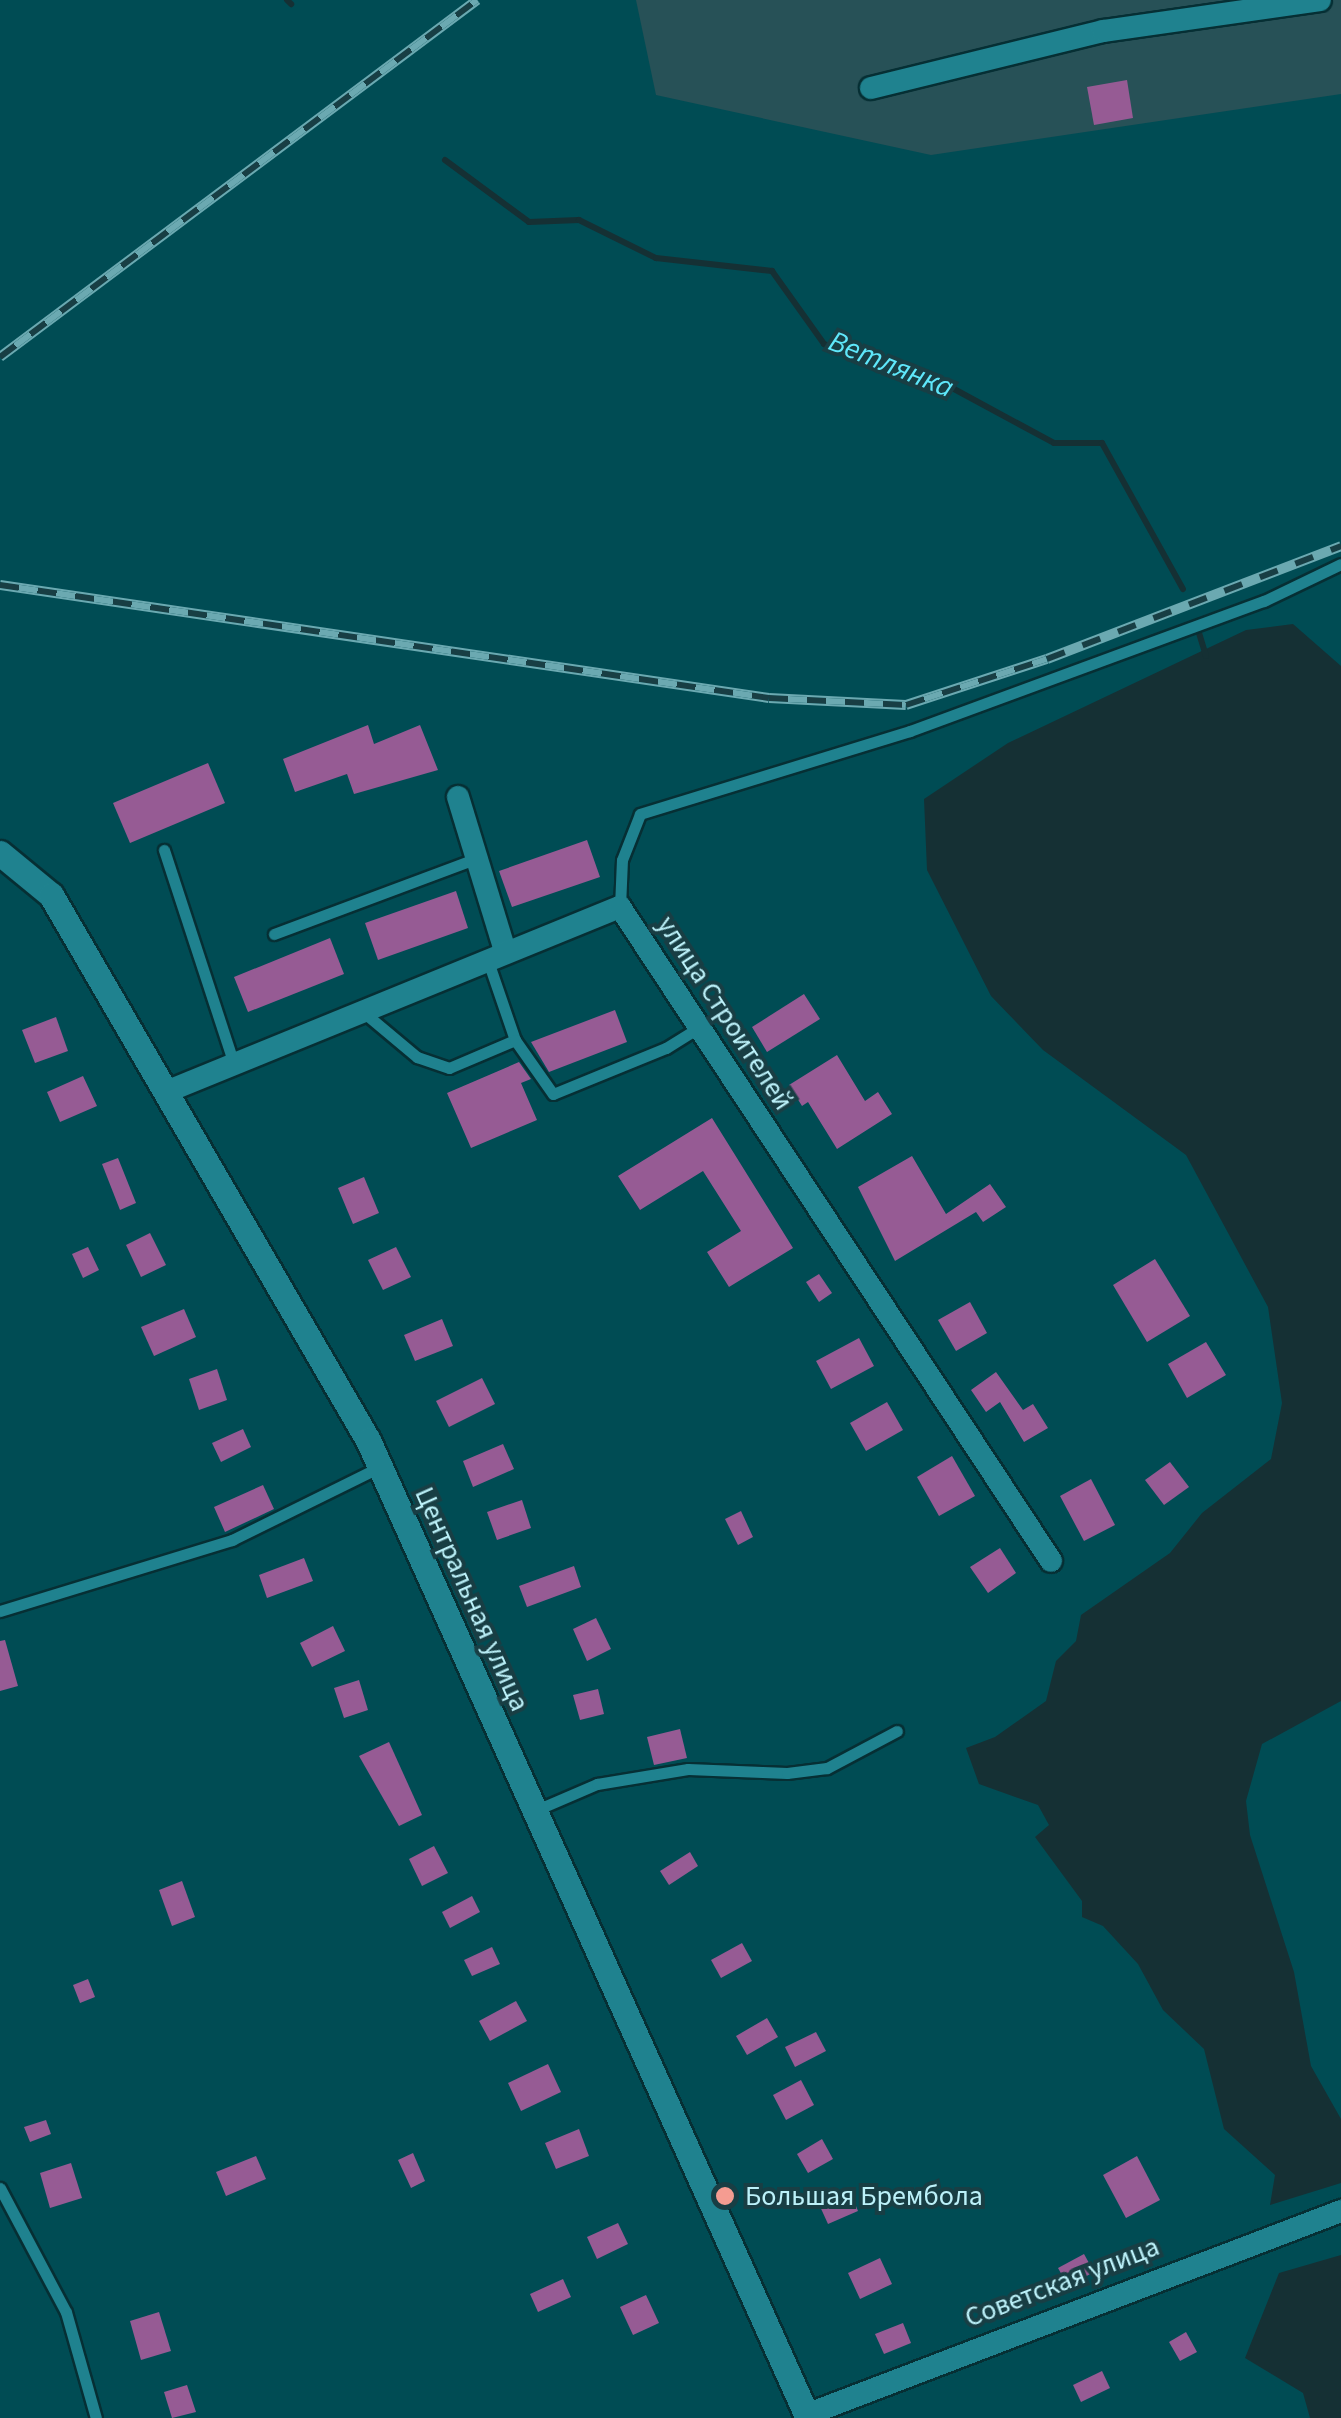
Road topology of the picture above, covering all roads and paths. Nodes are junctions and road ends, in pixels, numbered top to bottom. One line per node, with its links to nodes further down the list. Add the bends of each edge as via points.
1 (1320, 0): 2 (street, via 1103,31)
2 (871, 88)
3 (1341, 564): 8 (lane, via 1264,601 910,731 640,814 622,860)
4 (458, 796): 7 (street)
5 (164, 850): 14 (lane)
6 (0, 853): 15 (main road, Центральная улица, via 50,894)
7 (477, 858): 9 (lane); 10 (street)
8 (620, 907): 10 (street, улица Строителей); 12 (street, улица Строителей)
9 (274, 934)
10 (496, 955): 11 (street, улица Строителей); 13 (lane)
11 (362, 1011): 13 (lane, via 417,1057 449,1068); 14 (street, улица Строителей)
12 (699, 1027): 13 (lane, via 666,1048 553,1094); 17 (street, улица Строителей)
13 (514, 1040)
14 (234, 1064): 15 (street, улица Строителей)
15 (166, 1092): 16 (main road, Центральная улица)
16 (380, 1467): 18 (lane, via 232,1540); 20 (main road, Центральная улица)
17 (1051, 1561)
18 (0, 1611)
19 (897, 1731): 20 (lane, via 827,1768 788,1774 688,1769 598,1784)
20 (534, 1811): 23 (main road, Центральная улица)
21 (0, 2188): 24 (lane, via 66,2312)
22 (1341, 2211): 23 (street, Советская улица)
23 (807, 2416)
24 (96, 2418)

